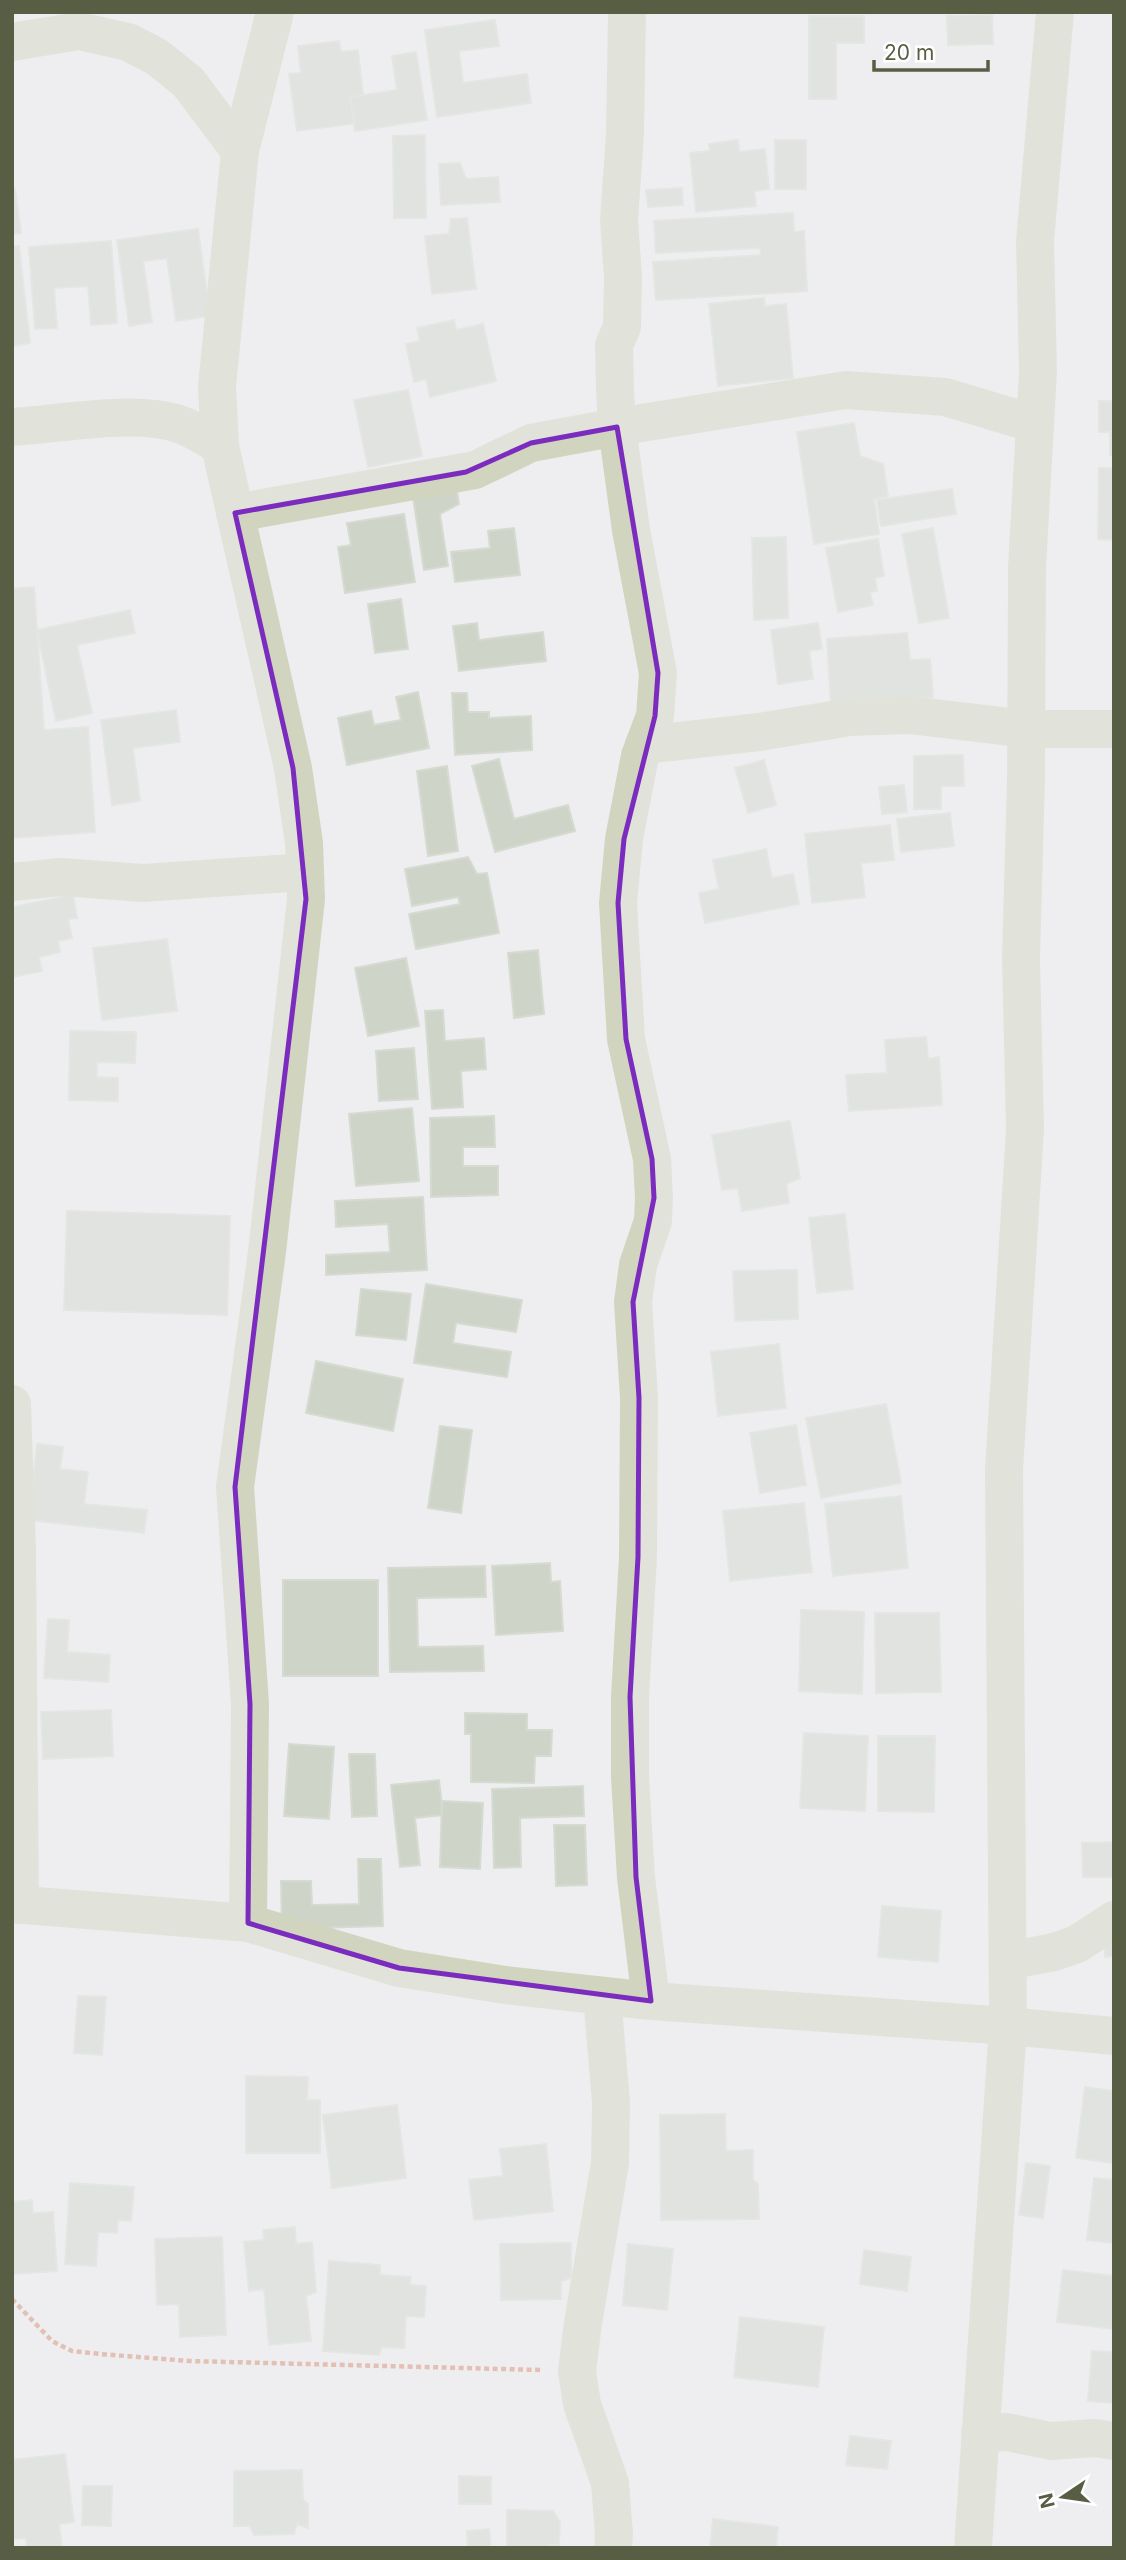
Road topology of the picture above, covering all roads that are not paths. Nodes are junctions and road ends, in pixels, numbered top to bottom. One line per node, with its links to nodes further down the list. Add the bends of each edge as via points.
1 (275, 12): 5 (street)
2 (627, 12): 8 (street, via 619,220 622,327 614,345)
3 (1055, 12): 6 (street, via 1035,241)
4 (12, 42): 5 (street, via 79,31 128,42 157,57 188,82)
5 (240, 151): 9 (street, via 217,387)
6 (1035, 424): 8 (street, via 945,397 846,390); 11 (street, via 1027,567)
7 (12, 427): 9 (street, via 135,417 175,423)
8 (617, 427): 10 (street, via 531,443 466,472); 13 (street, via 658,673 655,716)
9 (220, 446): 10 (street)
10 (235, 513): 14 (street, via 293,768)
11 (1027, 729): 12 (street); 13 (street, via 909,715 850,717); 20 (street, via 1021,958 1025,1129 1004,1470)
12 (1114, 729)
13 (644, 745): 22 (street, via 624,839 618,903 626,1039 652,1159 654,1198 653,1221 638,1265 633,1302 639,1398 638,1558 630,1697 635,1852)
14 (304, 872): 15 (street, via 143,883 81,877); 19 (street, via 306,899 293,1027 235,1487 250,1704)
15 (12, 882)
16 (12, 1404): 17 (street, via 18,1550)
17 (16, 1904): 19 (street)
18 (1114, 1920): 20 (street, via 1077,1944)
19 (248, 1923): 21 (street, via 399,1968)
20 (1007, 1961): 23 (street)
21 (602, 1996): 22 (street); 27 (street, via 611,2102 610,2162 577,2371 582,2404 610,2483)
22 (651, 2001): 23 (street)
23 (1008, 2026): 24 (street); 25 (street)
24 (1114, 2036)
25 (980, 2433): 26 (street, via 1007,2432 1051,2441); 28 (street)
26 (1114, 2441)
27 (613, 2548)
28 (973, 2548)

